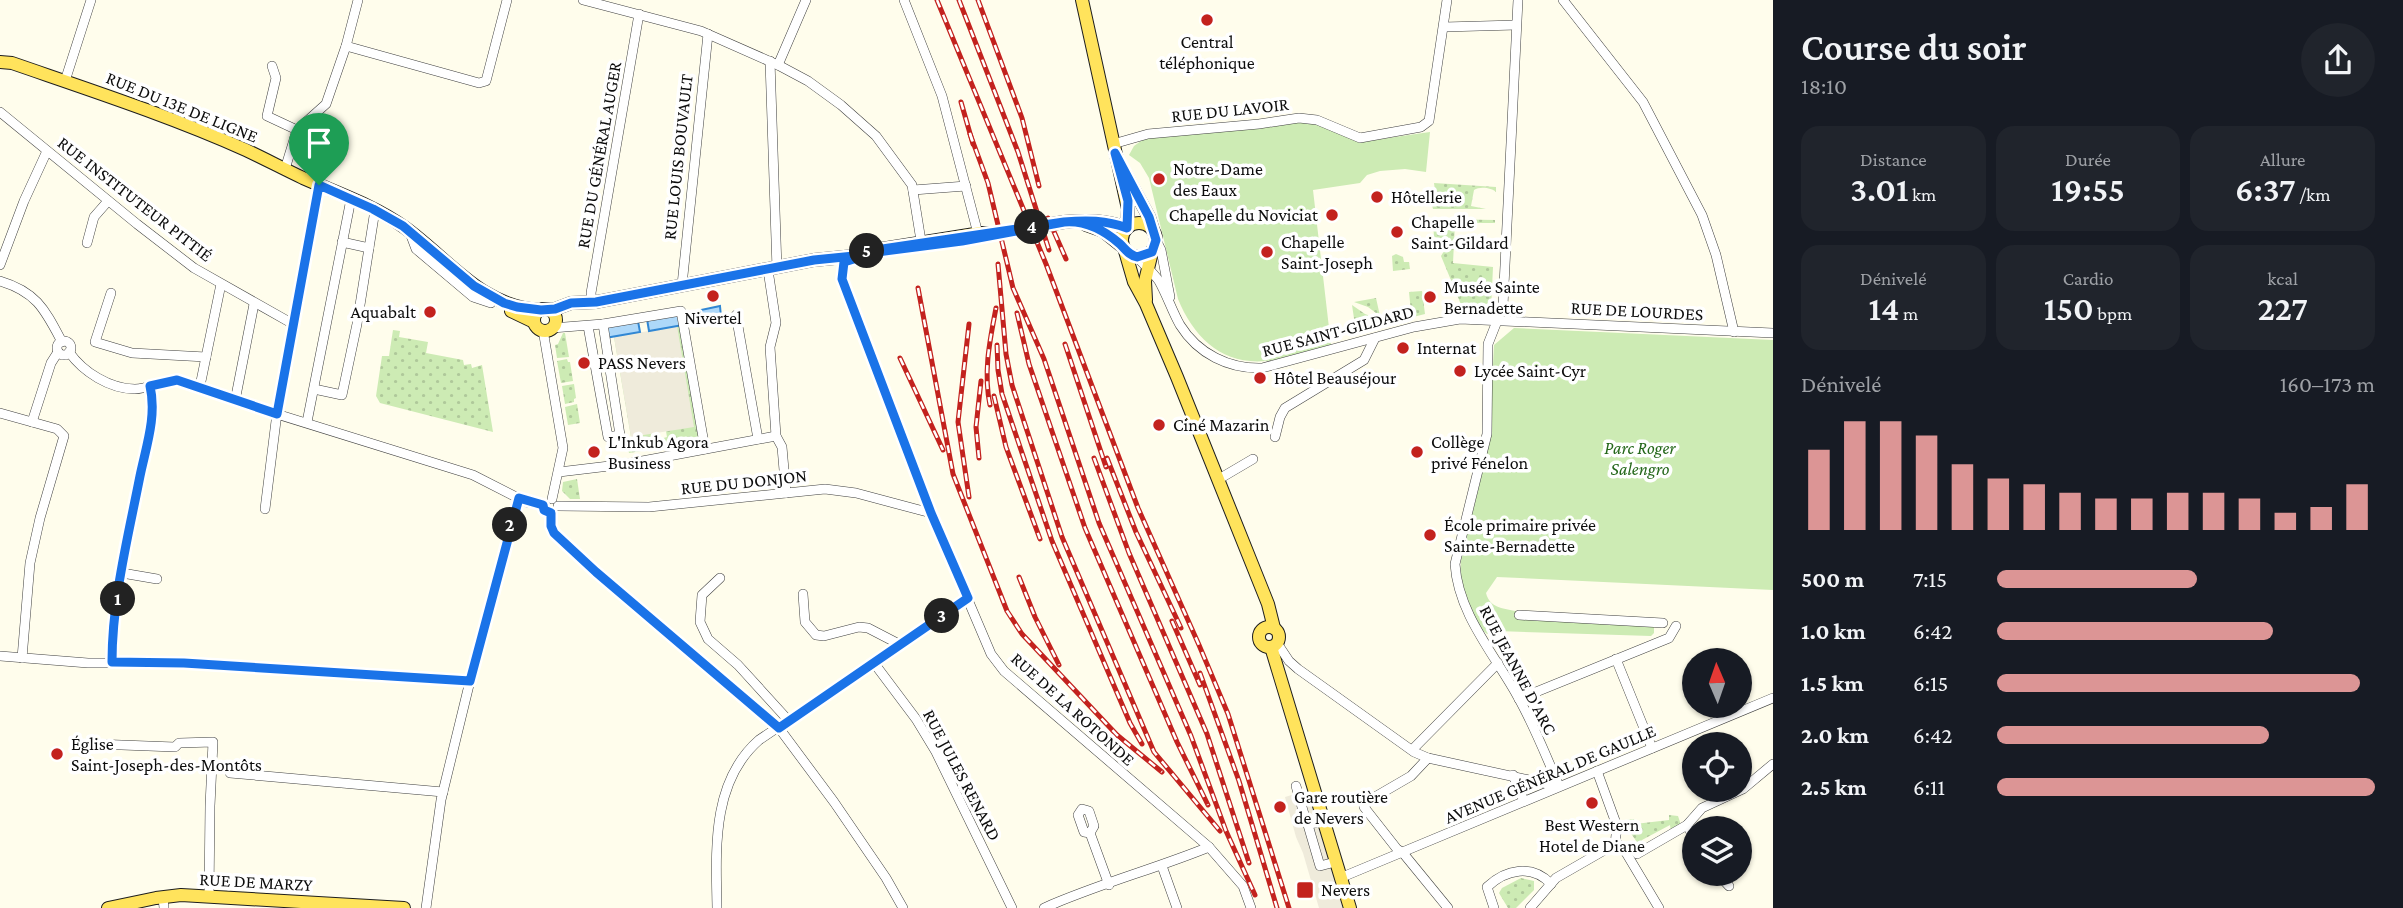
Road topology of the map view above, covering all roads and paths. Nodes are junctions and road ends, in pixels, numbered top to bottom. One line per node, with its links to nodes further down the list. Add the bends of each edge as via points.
1 (91, 0): 21 (street)
2 (358, 0): 16 (street)
3 (507, 0): 16 (street, via 486,81 479,83)
4 (583, 0): 11 (street)
5 (806, 0): 19 (street)
6 (904, 0): 28 (street, via 942,96)
7 (1082, 0): 24 (main road)
8 (1447, 0): 14 (street)
9 (1518, 0): 13 (street, RUE JEANNE D'ARC)
10 (1563, 0): 66 (street, via 1643,102 1702,215)
11 (595, 1): 12 (street)
12 (639, 14): 15 (street); 54 (street, RUE DU GÉNÉRAL AUGER, via 591,293)
13 (1516, 25): 14 (street); 61 (street, RUE JEANNE D'ARC)
14 (1444, 27): 24 (street, RUE DU LAVOIR, via 1429,121 1421,127 1360,138 1317,120 1299,118 1148,134)
15 (708, 34): 19 (street); 51 (street, RUE LOUIS BOUVAULT)
16 (346, 46): 23 (street, via 326,104)
17 (0, 55): 18 (main road, RUE DU 13E DE LIGNE)
18 (6, 62): 21 (main road, RUE DU 13E DE LIGNE)
19 (774, 63): 29 (street, via 808,81 876,136); 47 (street, via 769,79)
20 (272, 66): 23 (street, via 276,78 267,116)
21 (65, 81): 26 (main road, RUE DU 13E DE LIGNE)
22 (0, 112): 25 (street, RUE INSTITUTEUR PITTIÉ)
23 (297, 130): 26 (street)
24 (1114, 148): 34 (main road, via 1128,201); 38 (main road, via 1149,217)
25 (47, 151): 31 (street, RUE INSTITUTEUR PITTIÉ); 46 (street)
26 (285, 169): 27 (main road, RUE DU 13E DE LIGNE)
27 (319, 185): 30 (main road, RUE DU 13E DE LIGNE); 62 (street)
28 (966, 186): 29 (street); 36 (street, via 977,230)
29 (913, 190): 37 (street)
30 (351, 199): 32 (main road, RUE DU 13E DE LIGNE); 39 (street)
31 (108, 201): 40 (street, via 94,217); 50 (street, RUE INSTITUTEUR PITTIÉ)
32 (375, 210): 35 (main road, RUE DU 13E DE LIGNE); 41 (street)
33 (1070, 222): 34 (main road, via 1097,221); 36 (main road, bridge); 43 (main road, via 1103,231)
34 (1127, 228): 38 (main road, via 1140,223); 43 (main road, via 1122,237)
35 (410, 232): 52 (main road, RUE DU 13E DE LIGNE); 55 (street, via 416,249 473,298)
36 (987, 234): 37 (main road, RUE DU 13E DE LIGNE, via 985,238)
37 (921, 240): 42 (main road, RUE DU 13E DE LIGNE)
38 (1154, 240): 43 (main road); 48 (main road); 58 (street, RUE SAINT-GILDARD, via 1161,250)
39 (342, 242): 41 (street); 73 (street)
40 (87, 243)
41 (369, 248): 73 (street, via 342,395)
42 (905, 248): 44 (main road, RUE DU 13E DE LIGNE); 45 (main road, RUE DU 13E DE LIGNE)
43 (1129, 252): 48 (street, RUE SAINT-GILDARD); 57 (main road, via 1134,282)
44 (844, 262): 45 (main road, RUE DU 13E DE LIGNE); 92 (street, RUE DE LA ROTONDE, via 842,279)
45 (806, 263): 47 (main road, RUE DU 13E DE LIGNE)
46 (0, 265)
47 (773, 269): 51 (main road, RUE DU 13E DE LIGNE); 79 (street, via 776,323 770,347)
48 (1148, 269): 57 (main road); 58 (street, RUE SAINT-GILDARD)
49 (0, 281): 69 (street, via 17,286 45,310)
50 (221, 284): 56 (street, RUE INSTITUTEUR PITTIÉ); 70 (street)
51 (682, 285): 54 (main road, RUE DU 13E DE LIGNE)
52 (474, 286): 55 (main road, RUE DU 13E DE LIGNE); 59 (main road, RUE DU 13E DE LIGNE, via 504,303)
53 (111, 293): 70 (street, via 95,342 132,353)
54 (594, 302): 59 (main road, RUE DU 13E DE LIGNE); 65 (main road, RUE DU 13E DE LIGNE, via 565,314)
55 (491, 303): 65 (main road, RUE DU 13E DE LIGNE)
56 (254, 304): 62 (street, RUE INSTITUTEUR PITTIÉ); 74 (street)
57 (1146, 304): 85 (main road)
58 (1172, 305): 68 (street, RUE SAINT-GILDARD, via 1180,325 1201,350 1237,367 1262,368)
59 (542, 309): 65 (main road, via 552,312)
60 (736, 315): 81 (street)
61 (1499, 320): 66 (street, RUE DE LOURDES); 68 (street, RUE SAINT-GILDARD, via 1461,319); 109 (street, RUE JEANNE D'ARC, via 1488,344 1486,434 1455,564 1476,630)
62 (293, 324): 76 (street)
63 (603, 324): 64 (street); 64 (street, via 620,435 608,437); 82 (street, via 681,311)
64 (589, 326): 65 (street)
65 (547, 329): 84 (street, via 563,448)
66 (1734, 332): 67 (street, RUE DE LOURDES)
67 (1773, 333)
68 (1375, 338): 80 (street, via 1364,360 1285,408)
69 (60, 347): 71 (street, via 69,344 69,352 89,372 113,385); 77 (street)
70 (206, 357): 72 (street)
71 (150, 386): 72 (street, via 177,380); 93 (street, via 153,415)
72 (200, 386): 74 (street)
73 (313, 389): 78 (street)
74 (235, 401): 76 (street)
75 (0, 413): 77 (street)
76 (277, 414): 78 (street); 90 (street)
77 (32, 422): 105 (street, via 57,429 64,436 30,563)
78 (308, 422): 87 (street, via 473,475)
79 (776, 436): 81 (street); 86 (street, via 782,447)
80 (1275, 437)
81 (758, 439): 82 (street)
82 (705, 449): 84 (street)
83 (1253, 459): 85 (street)
84 (559, 472): 88 (street)
85 (1219, 479): 100 (main road)
86 (786, 493): 88 (street, RUE DU DONJON, via 649,508); 92 (street, RUE DU DONJON, via 836,490)
87 (519, 498): 89 (street); 110 (street)
88 (555, 502): 89 (street, via 546,500); 91 (street, via 557,510)
89 (543, 505): 91 (street)
90 (265, 509)
91 (551, 513): 114 (street, via 554,533)
92 (931, 513): 97 (street, RUE DE LA ROTONDE)
93 (122, 573): 95 (street); 107 (street)
94 (720, 578): 113 (street, via 702,595 700,622 708,639)
95 (156, 579)
96 (803, 594): 103 (street, via 804,622 816,635 859,626)
97 (968, 598): 103 (street); 133 (street, RUE DE LA ROTONDE, via 986,646 1004,671)
98 (1518, 615): 99 (street)
99 (1663, 623)
100 (1271, 624): 102 (main road, via 1278,633); 102 (main road, via 1260,631 1258,639 1264,646)
101 (1676, 626): 106 (street, via 1670,638)
102 (1274, 645): 117 (street, via 1298,669); 128 (main road)
103 (898, 647): 108 (street)
104 (0, 656): 105 (street)
105 (22, 658): 107 (street)
106 (1616, 659): 112 (street); 116 (street)
107 (112, 662): 110 (street)
108 (874, 663): 113 (street); 150 (street, RUE JULES RENARD, via 936,752)
109 (1498, 663): 112 (street, RUE JEANNE D'ARC); 117 (street)
110 (470, 681): 125 (street)
111 (1773, 698): 116 (street, AVENUE GÉNÉRAL DE GAULLE)
112 (1519, 699): 124 (street, RUE JEANNE D'ARC)
113 (789, 721): 114 (street)
114 (779, 728): 148 (street, via 746,752 724,795 718,817); 149 (street, via 887,878)
115 (95, 744): 141 (street, via 175,747 213,742)
116 (1652, 748): 120 (street, AVENUE GÉNÉRAL DE GAULLE)
117 (1412, 750): 118 (street)
118 (1429, 758): 122 (street); 134 (street, via 1411,776 1365,804 1365,810)
119 (1773, 764): 127 (street, via 1743,789 1702,808)
120 (1597, 771): 124 (street, AVENUE GÉNÉRAL DE GAULLE); 129 (street)
121 (230, 773): 125 (street)
122 (1513, 775): 124 (street); 126 (street)
123 (1296, 786): 128 (street, via 1306,821)
124 (1559, 786): 126 (street, AVENUE GÉNÉRAL DE GAULLE)
125 (443, 792): 147 (street)
126 (1524, 802): 134 (street, AVENUE GÉNÉRAL DE GAULLE)
127 (1695, 816)
128 (1324, 818): 138 (main road)
129 (1617, 825): 132 (street); 135 (street, via 1629,851)
130 (1682, 828): 135 (street)
131 (1090, 832): 140 (street)
132 (1615, 844): 136 (street, via 1622,846); 139 (street)
133 (1209, 847): 137 (street); 153 (street, RUE DE LA ROTONDE, via 1243,886)
134 (1403, 853): 138 (street, AVENUE GÉNÉRAL DE GAULLE); 155 (street)
135 (1637, 854): 136 (street)
136 (1632, 864): 158 (street)
137 (1162, 866): 140 (street); 152 (street)
138 (1340, 878): 154 (main road)
139 (1551, 884): 156 (street, via 1544,876 1514,872 1489,884); 157 (street)
140 (1108, 885): 151 (street)
141 (209, 897): 142 (main road, RUE DE MARZY); 143 (main road, RUE DE MARZY)
142 (163, 902): 145 (main road, RUE DE MARZY)
143 (307, 905): 144 (main road, RUE DE MARZY)
144 (337, 906): 146 (main road, RUE DE MARZY)
145 (108, 908)
146 (404, 908)
147 (426, 908)
148 (717, 908)
149 (902, 908)
150 (1012, 908)
151 (1044, 908)
152 (1177, 908)
153 (1251, 908)
154 (1350, 908)
155 (1448, 908)
156 (1494, 908)
157 (1531, 908)
158 (1658, 908)

